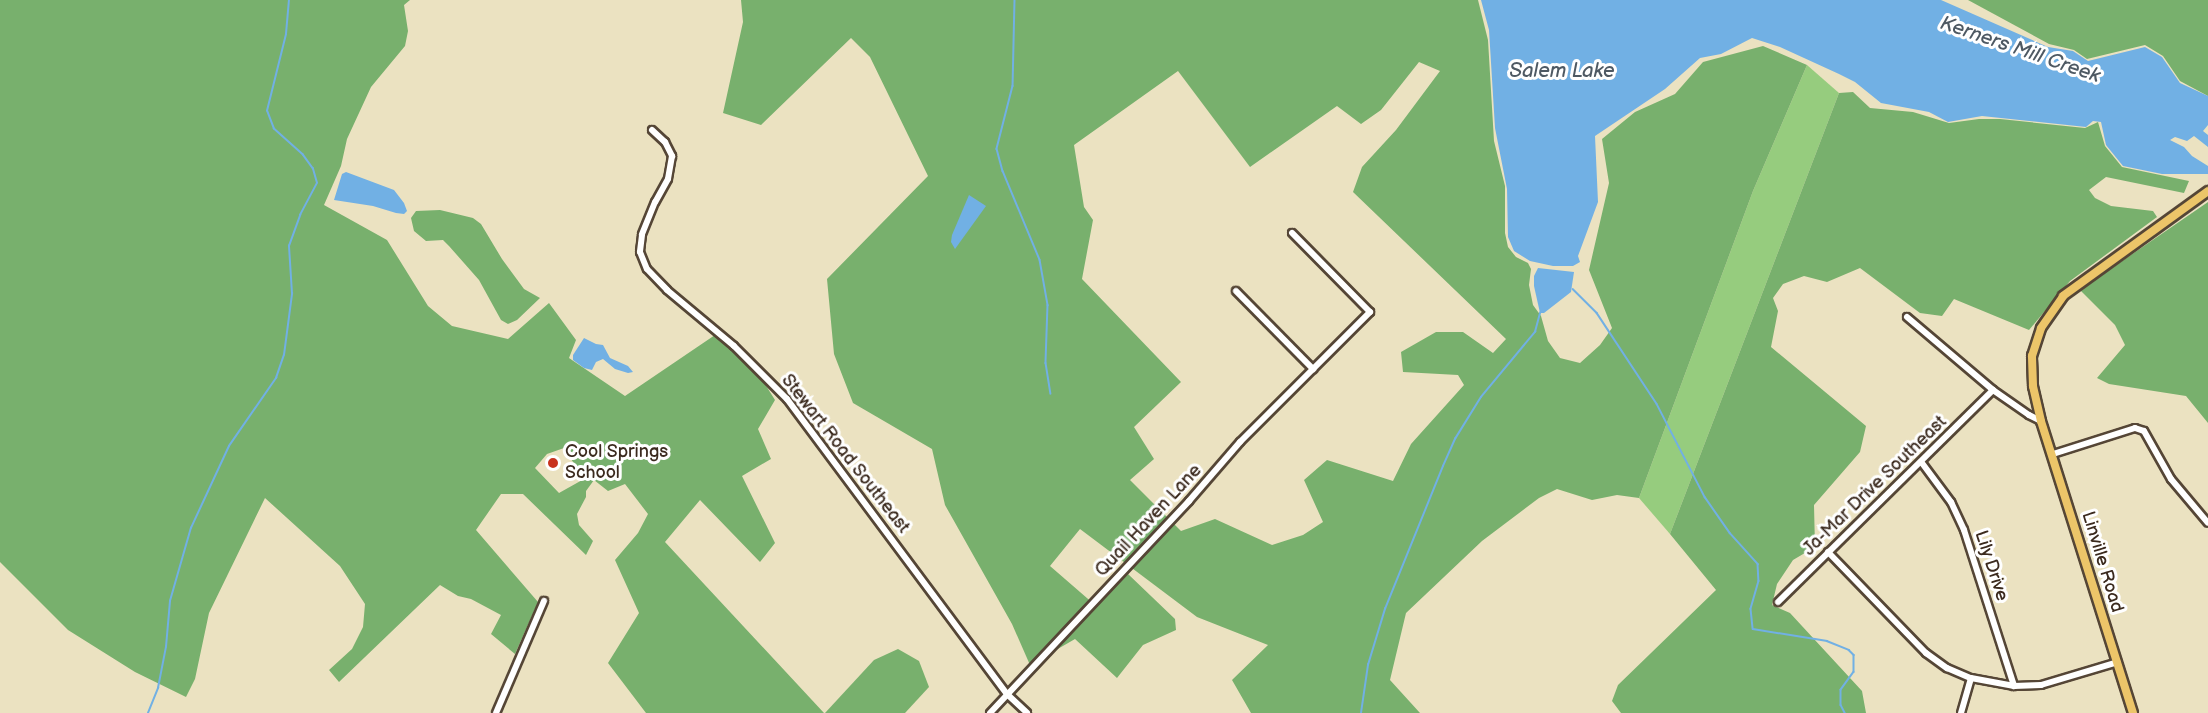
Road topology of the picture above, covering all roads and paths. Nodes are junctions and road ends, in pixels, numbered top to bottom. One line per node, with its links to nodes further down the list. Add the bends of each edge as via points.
1 (652, 130): 18 (street, Stewart Road Southeast, via 672,156 668,179 642,235 640,252 646,268 787,399)
2 (2208, 191): 8 (main road, Linville Road, via 2057,302 2041,328 2032,357 2032,380)
3 (1292, 233): 6 (street, Quail Haven Lane, via 1370,312)
4 (1236, 291): 6 (street)
5 (1907, 317): 7 (street)
6 (1313, 369): 18 (street, Quail Haven Lane, via 1240,442)
7 (1993, 390): 8 (street); 10 (street, Ja-Mar Drive Southeast)
8 (2041, 421): 9 (main road, Linville Road)
9 (2053, 454): 11 (street, via 2135,428 2144,431 2171,479); 15 (main road, Linville Road)
10 (1922, 463): 12 (street, Ja-Mar Drive Southeast); 17 (street, Lily Drive, via 1951,502 1964,530)
11 (2208, 523)
12 (1828, 552): 14 (street, Ja-Mar Drive Southeast); 16 (street, via 1926,654)
13 (544, 600): 19 (street)
14 (1778, 602)
15 (2118, 662): 17 (street, via 2047,684); 23 (main road, Linville Road)
16 (1971, 678): 17 (street); 22 (street)
17 (2014, 686)
18 (1008, 694): 20 (street); 21 (street)
19 (496, 713)
20 (990, 713)
21 (1027, 713)
22 (1961, 713)
23 (2133, 713)

